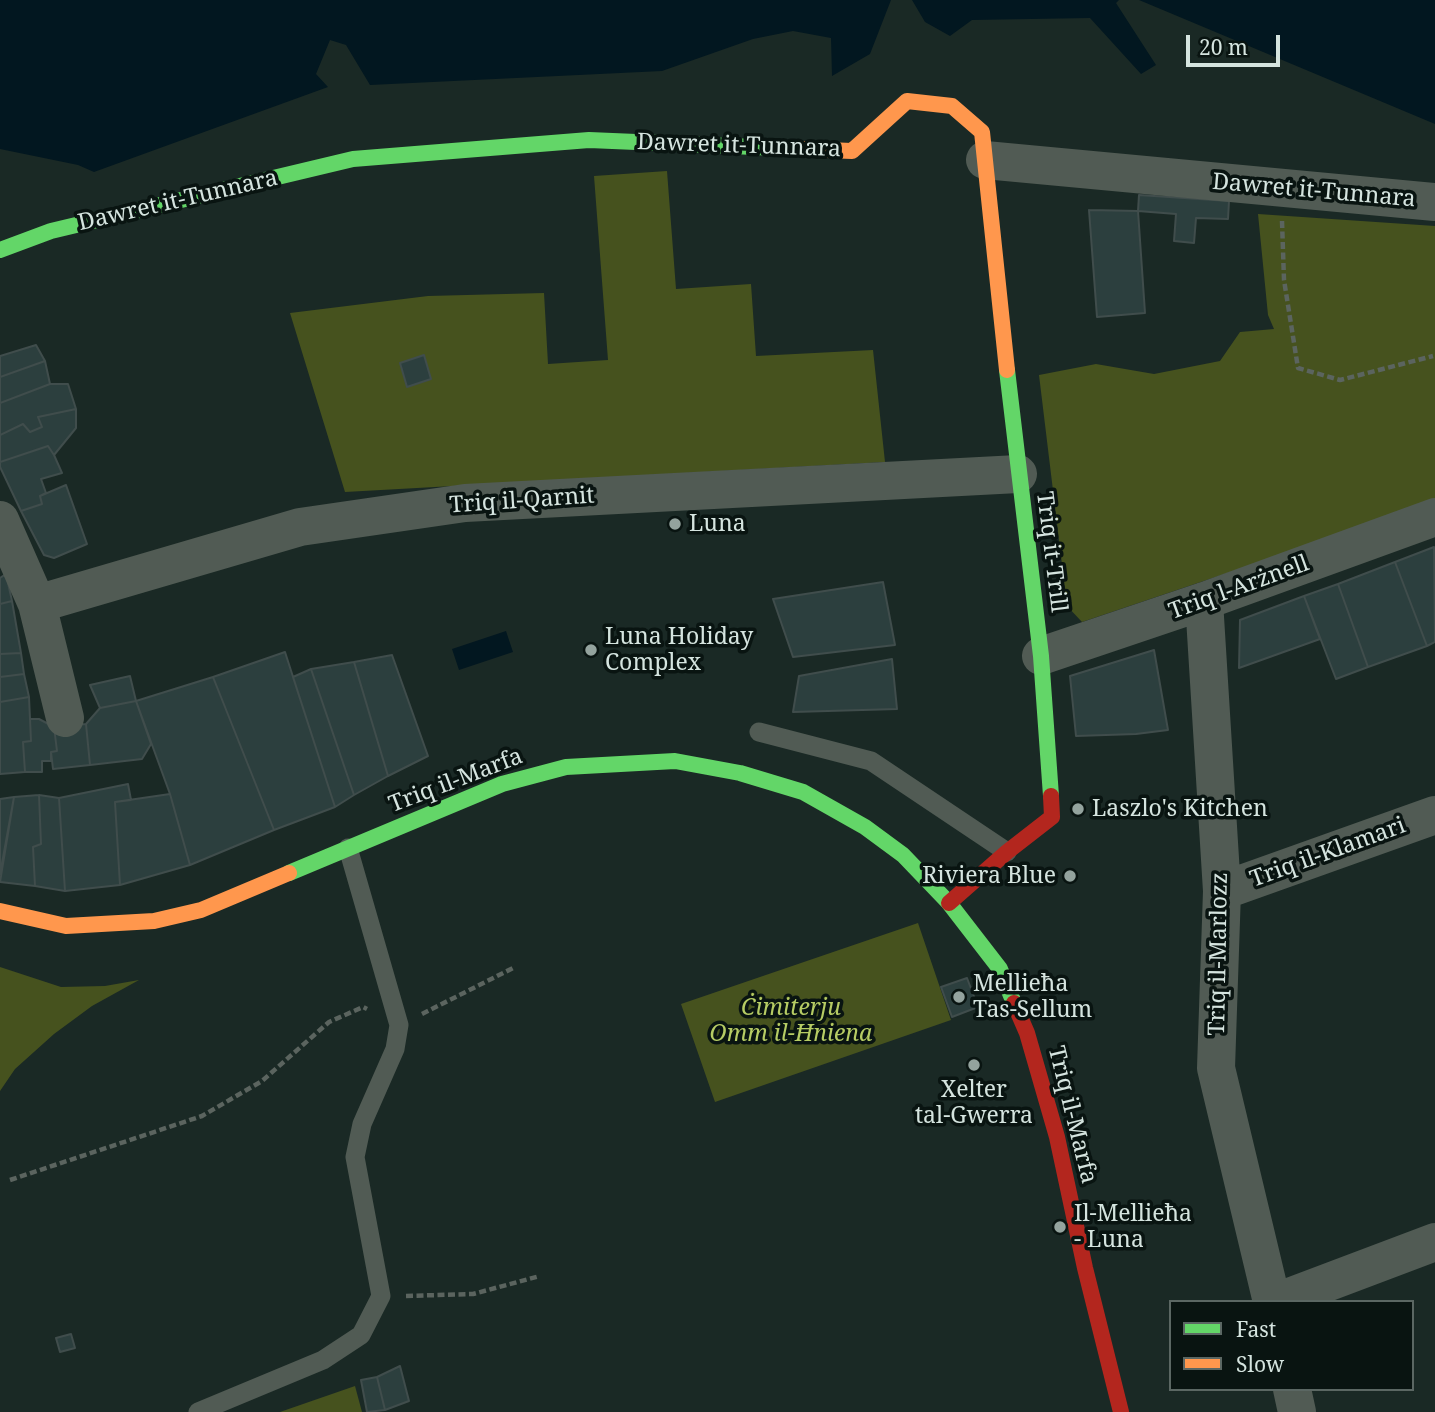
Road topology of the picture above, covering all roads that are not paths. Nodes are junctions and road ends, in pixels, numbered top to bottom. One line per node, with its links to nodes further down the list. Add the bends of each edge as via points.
1 (985, 160): 2 (street, Dawret it-Tunnara); 3 (street, Dawret it-Tunnara, via 982,132 952,106 907,101 852,151 589,140 353,159 51,231); 4 (street, Triq it-Trill)
2 (1435, 202)
3 (0, 250)
4 (1018, 474): 8 (street, Triq il-Qarnit, via 465,503 300,527); 9 (street, Triq it-Trill)
5 (1435, 517): 7 (street, Triq l-Arżnell)
6 (0, 520): 8 (street)
7 (1204, 601): 9 (street, Triq l-Arżnell); 15 (street, Triq il-Marlozz)
8 (37, 604): 10 (street)
9 (1041, 656): 14 (street, Triq it-Trill, via 1052,817)
10 (65, 718)
11 (759, 732): 14 (lane, via 871,761)
12 (1435, 815): 15 (street, Triq il-Klamari)
13 (348, 848): 16 (street, Triq il-Marfa, via 527,777 566,767 675,761 803,792 903,855); 17 (street, Triq il-Marfa, via 201,910 154,921 66,926); 22 (lane, via 399,1025 395,1049 362,1124 355,1157 381,1296 361,1335 323,1360)
14 (1007, 852): 16 (street, Triq it-Trill)
15 (1222, 891): 19 (street, Triq il-Marlozz, via 1216,1068)
16 (949, 903): 23 (street, Triq il-Marfa, via 1000,969 1027,1033 1057,1137)
17 (0, 911)
18 (1435, 1242): 20 (street)
19 (1274, 1300)
20 (1279, 1300)
21 (1292, 1391): 24 (street)
22 (198, 1412)
23 (1121, 1412)
24 (1297, 1412)

